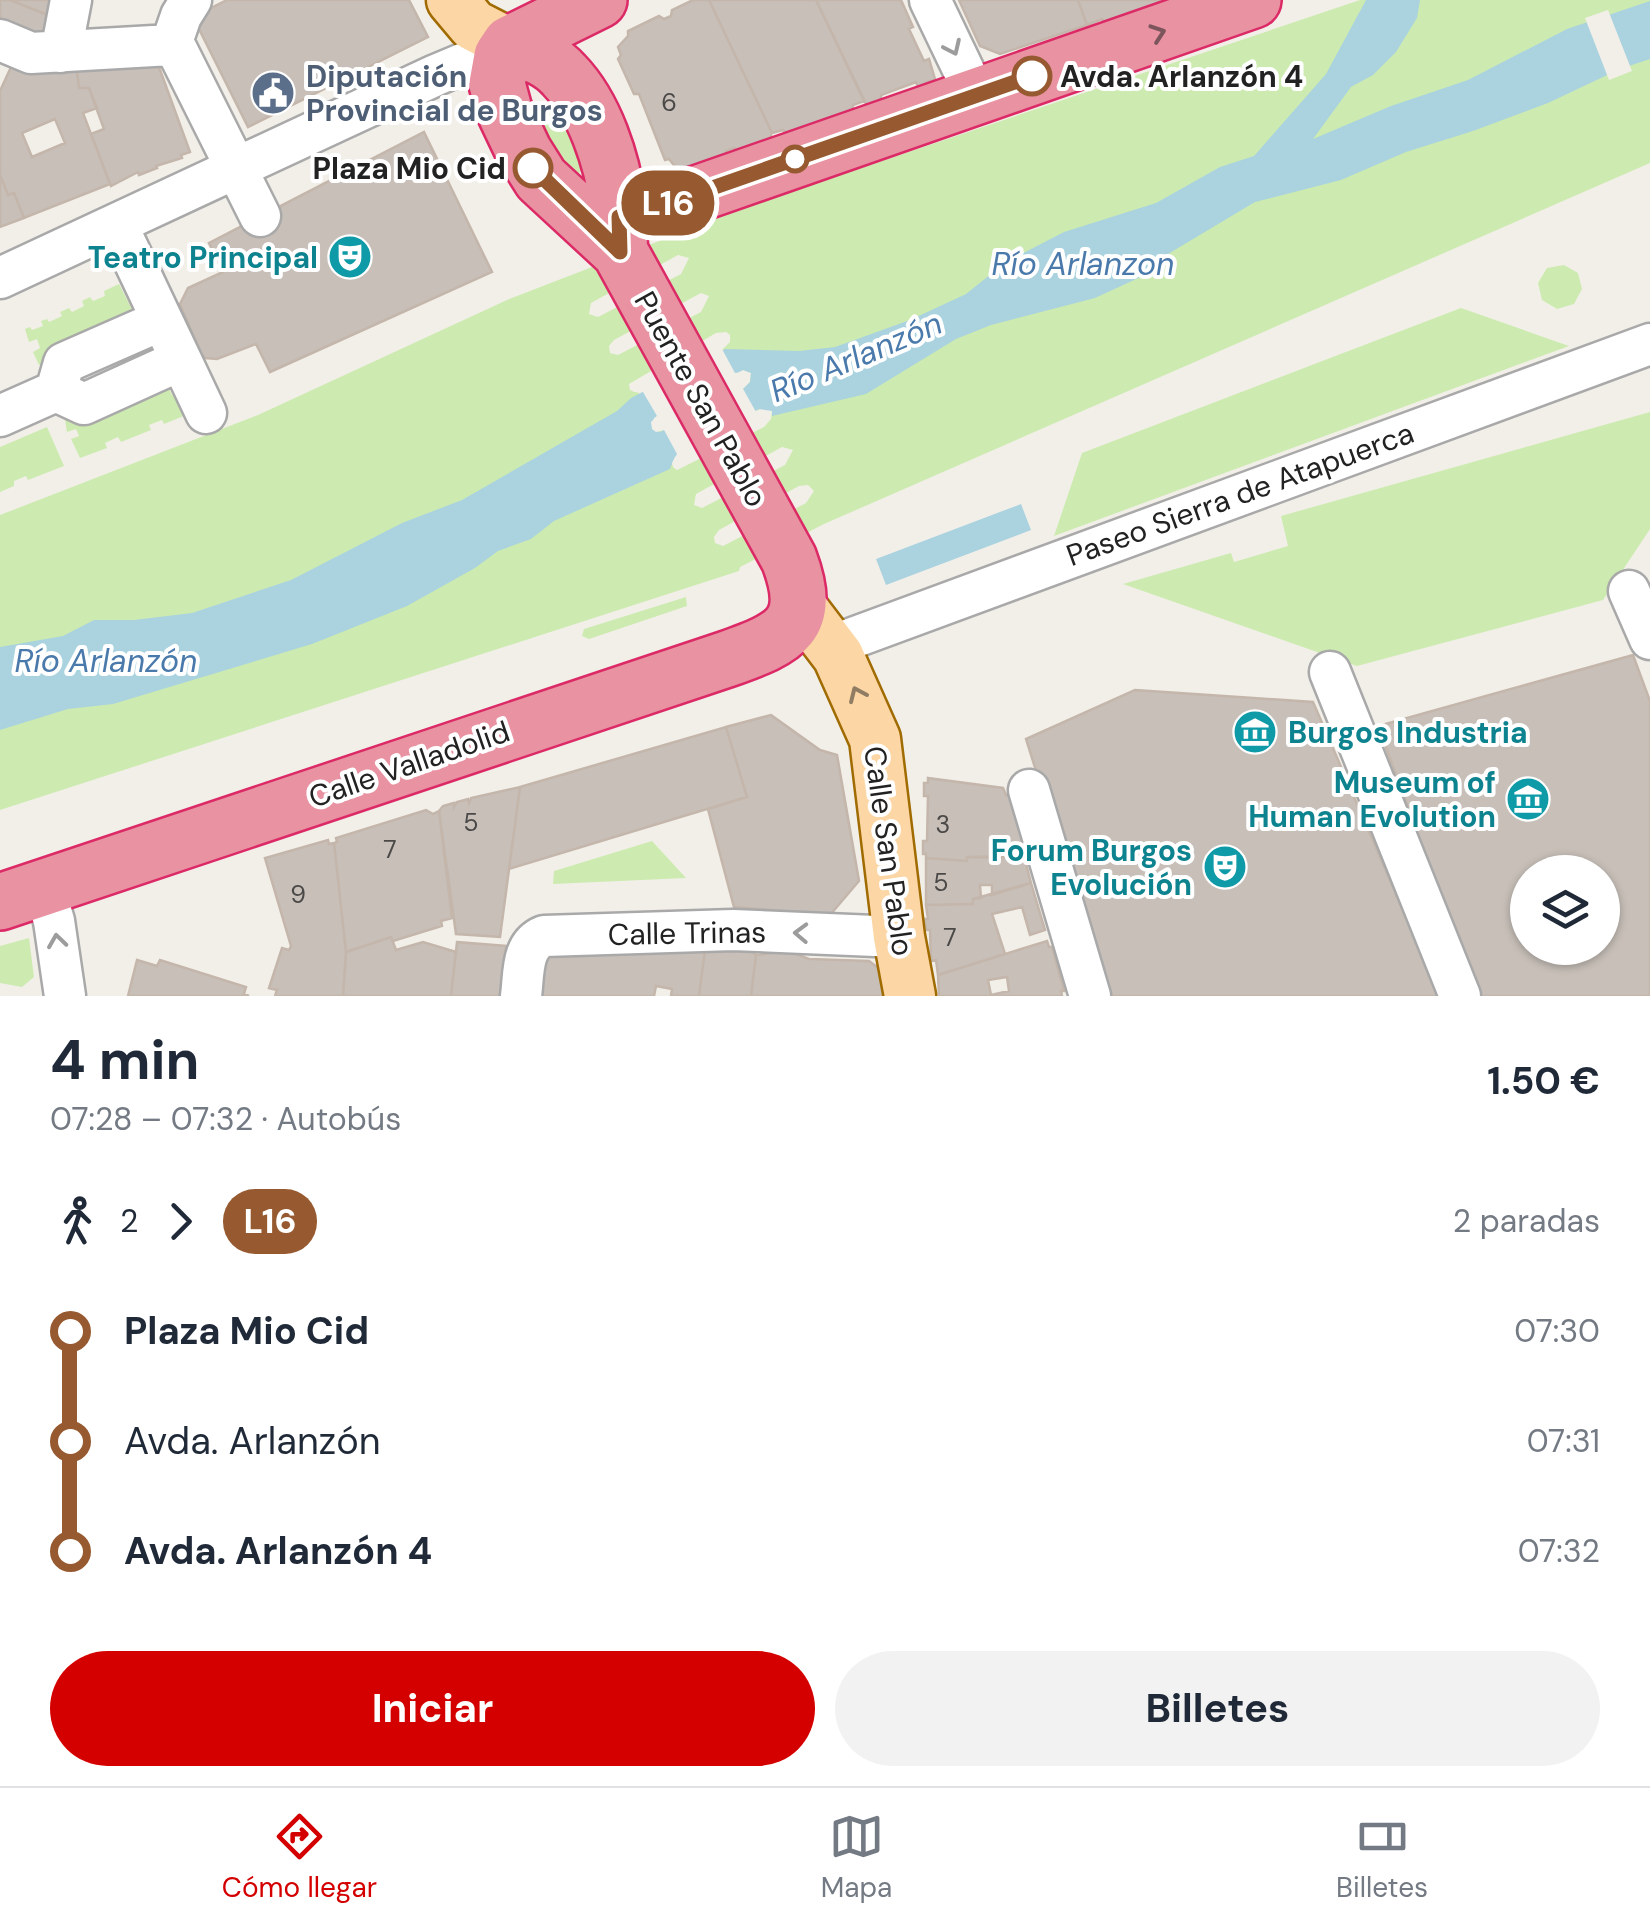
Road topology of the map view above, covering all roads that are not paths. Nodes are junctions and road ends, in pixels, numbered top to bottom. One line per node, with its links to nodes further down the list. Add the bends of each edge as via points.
1 (71, 0): 9 (street)
2 (452, 0): 8 (main road, via 473,24)
3 (599, 0): 8 (highway)
4 (930, 0): 10 (street, one-way to 10)
5 (1253, 0): 10 (highway, one-way to 5)
6 (181, 20): 9 (street); 12 (street, via 177,50)
7 (0, 40): 9 (street, via 32,53)
8 (510, 44): 11 (highway, via 554,65); 12 (street); 13 (highway, via 497,84 504,110)
9 (60, 52)
10 (976, 96): 13 (highway, via 675,201)
11 (586, 108): 13 (highway, via 607,157); 13 (highway, via 552,98 528,113 522,128)
12 (229, 155): 14 (street); 15 (street)
13 (580, 206): 24 (highway, Puente San Pablo, via 782,546)
14 (260, 216)
15 (116, 225): 16 (street); 17 (street)
16 (0, 278)
17 (162, 320): 19 (street); 20 (street, via 64,363)
18 (1650, 344): 24 (street, Paseo Sierra de Atapuerca)
19 (180, 360): 20 (street, via 84,404); 21 (street)
20 (56, 391): 22 (street)
21 (206, 414)
22 (0, 416)
23 (1629, 591): 25 (street)
24 (816, 626): 28 (highway, Calle Valladolid, via 795,624 780,638 740,654); 29 (main road, Calle San Pablo, one-way to 24, via 875,740 855,687)
25 (1650, 640)
26 (1330, 672): 34 (street)
27 (1029, 790): 33 (street)
28 (22, 894): 30 (street, one-way to 28, via 54,921)
29 (899, 936): 31 (street, Calle Trinas, one-way to 31, via 733,930 544,936 526,952); 32 (main road, Calle San Pablo)
30 (66, 996)
31 (521, 996)
32 (910, 996)
33 (1090, 996)
34 (1460, 996)

